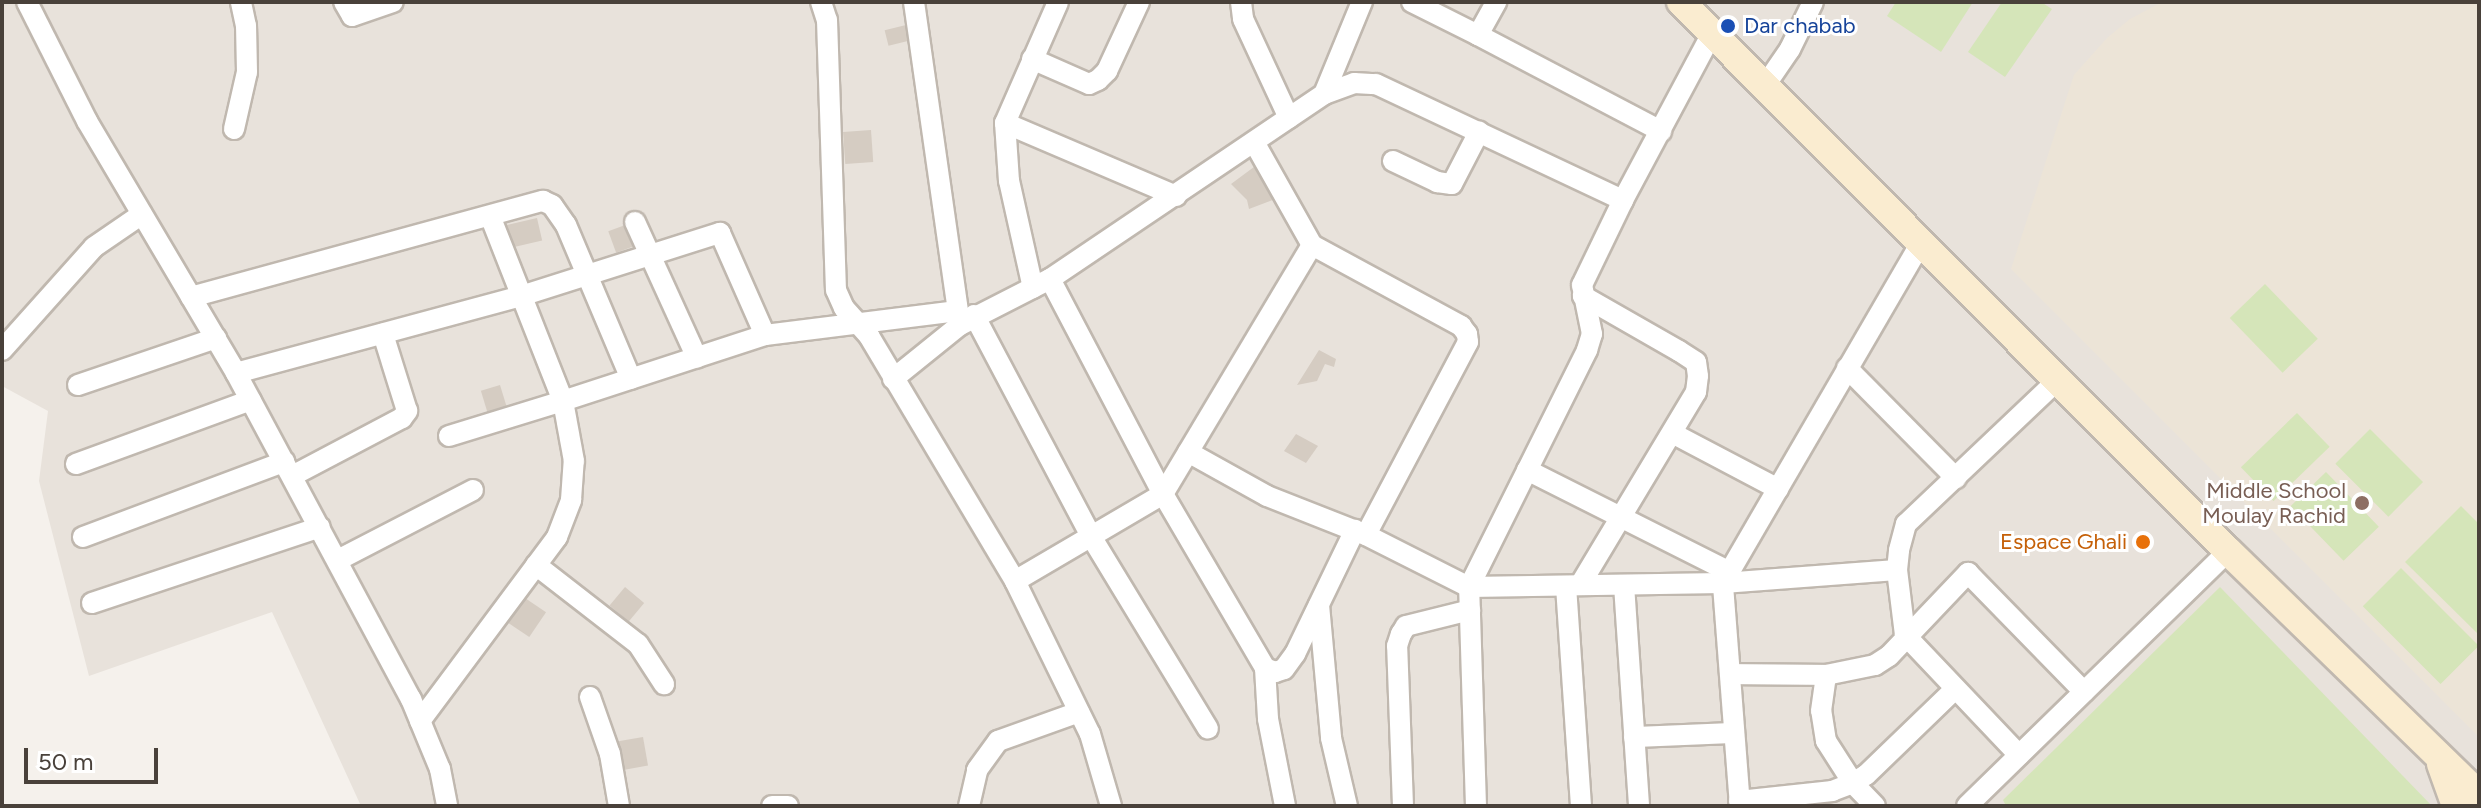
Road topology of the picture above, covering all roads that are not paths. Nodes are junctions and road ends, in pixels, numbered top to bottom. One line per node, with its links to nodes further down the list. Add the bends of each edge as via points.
1 (27, 2): 29 (street, via 87,121)
2 (241, 2): 22 (street, via 247,72)
3 (344, 2): 4 (street, via 352,16)
4 (393, 2)
5 (821, 2): 41 (street, via 827,20 836,290 844,308)
6 (914, 2): 40 (street)
7 (1058, 2): 17 (street)
8 (1139, 2): 17 (street, via 1098,80 1089,84)
9 (1241, 2): 20 (street, via 1243,19)
10 (1362, 2): 19 (street)
11 (1412, 2): 16 (street)
12 (1496, 2): 16 (street)
13 (1681, 2): 15 (main road)
14 (1813, 2): 18 (street)
15 (1712, 33): 18 (main road); 23 (street)
16 (1478, 35): 23 (street)
17 (1032, 59): 21 (street)
18 (1764, 87): 32 (main road)
19 (1324, 94): 20 (street); 24 (street, via 1354,83 1376,84)
20 (1289, 118): 25 (street)
21 (1005, 123): 27 (street); 36 (street, via 1009,181)
22 (234, 129)
23 (1661, 131): 28 (street)
24 (1479, 132): 26 (street, via 1452,184); 28 (street)
25 (1254, 142): 27 (street); 33 (street)
26 (1393, 161)
27 (1176, 196): 36 (street)
28 (1623, 200): 38 (street, via 1582,285)
29 (142, 214): 39 (street); 45 (street, via 94,247)
30 (490, 216): 35 (street, via 543,201 552,205); 37 (street); 39 (street)
31 (635, 222): 34 (street)
32 (1922, 241): 47 (street); 51 (main road)
33 (1312, 245): 57 (street); 67 (street, via 1467,334 1468,342)
34 (651, 257): 35 (street); 43 (street, via 720,233); 46 (street)
35 (588, 277): 37 (street); 49 (street)
36 (1042, 283): 40 (street); 64 (street)
37 (521, 296): 42 (street); 54 (street)
38 (1583, 296): 55 (street, via 1696,362 1696,392); 60 (street, via 1592,334 1587,350)
39 (191, 297): 44 (street)
40 (964, 317): 41 (street); 50 (street); 69 (street)
41 (859, 322): 43 (street); 50 (street)
42 (383, 334): 48 (street); 59 (street, via 407,411 402,418)
43 (765, 335): 46 (street)
44 (216, 338): 48 (street); 52 (street)
45 (2, 350)
46 (697, 358): 49 (street)
47 (1847, 368): 61 (street); 62 (street)
48 (236, 373): 53 (street)
49 (631, 379): 54 (street)
50 (893, 379): 75 (street)
51 (2059, 379): 61 (street); 70 (main road)
52 (78, 385)
53 (251, 400): 58 (street); 59 (street)
54 (563, 401): 56 (street); 72 (street, via 574,461 571,500 557,537)
55 (1672, 433): 62 (street); 65 (street)
56 (449, 436)
57 (1188, 452): 64 (street); 67 (street, via 1267,496)
58 (76, 464)
59 (288, 469): 66 (street); 68 (street)
60 (1527, 470): 65 (street); 78 (street)
61 (1956, 478): 73 (street, via 1906,524)
62 (1778, 489): 74 (street)
63 (473, 490): 71 (street)
64 (1163, 494): 69 (street); 83 (street)
65 (1621, 517): 74 (street); 76 (street)
66 (320, 527): 71 (street); 79 (street)
67 (1361, 533): 78 (street); 80 (street)
68 (83, 537)
69 (1092, 538): 75 (street); 92 (street)
70 (2228, 551): 88 (street); 96 (main road)
71 (338, 560): 91 (street)
72 (536, 565): 86 (street, via 638,644); 91 (street)
73 (1897, 570): 74 (street); 82 (street)
74 (1726, 578): 77 (street); 84 (street)
75 (1015, 581): 90 (street)
76 (1573, 585): 77 (street); 78 (street); 110 (street)
77 (1624, 585): 94 (street)
78 (1469, 587): 81 (street)
79 (92, 603)
80 (1319, 604): 83 (street, via 1284,669); 107 (street, via 1331,738)
81 (1470, 610): 108 (street, via 1406,626 1401,634 1397,646); 109 (street)
82 (1905, 635): 85 (street, via 1875,665); 87 (street); 88 (street, via 1968,573)
83 (1265, 668): 106 (street, via 1268,719)
84 (1731, 674): 85 (street); 93 (street)
85 (1826, 675): 97 (street, via 1821,711 1826,741)
86 (664, 684)
87 (1955, 689): 95 (street); 97 (street)
88 (2084, 692): 95 (street)
89 (590, 697): 101 (street, via 610,754)
90 (1079, 712): 104 (street, via 998,741 977,770); 105 (street)
91 (420, 721): 100 (street, via 440,769)
92 (1208, 729)
93 (1734, 733): 94 (street); 99 (street)
94 (1634, 737): 111 (street)
95 (2019, 755): 113 (street)
96 (2437, 756): 98 (main road); 114 (main road)
97 (1853, 783): 99 (street, via 1832,791); 112 (street)
98 (2479, 795)
99 (1739, 804)
100 (447, 806)
101 (619, 806)
102 (772, 806): 103 (street)
103 (788, 806)
104 (969, 806)
105 (1111, 806)
106 (1285, 806)
107 (1347, 806)
108 (1403, 806)
109 (1476, 806)
110 (1581, 806)
111 (1639, 806)
112 (1875, 806)
113 (1967, 806)
114 (2456, 806)

